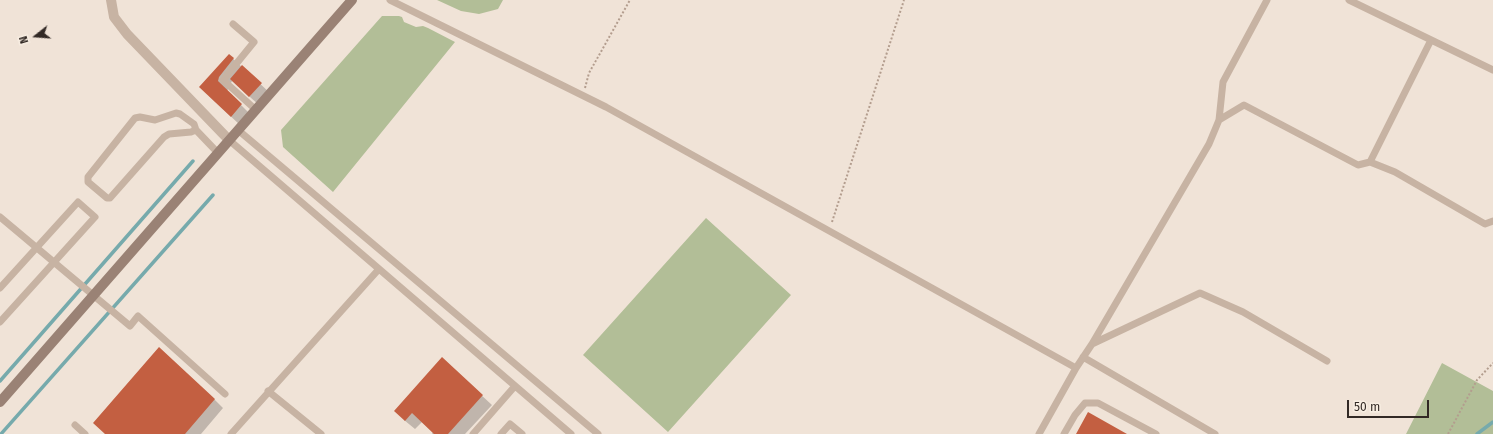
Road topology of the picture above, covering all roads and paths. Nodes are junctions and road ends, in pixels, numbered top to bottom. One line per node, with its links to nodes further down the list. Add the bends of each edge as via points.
1 (111, 0): 16 (street, via 114,17 127,34)
2 (352, 0): 12 (main road)
3 (390, 0): 11 (lane)
4 (630, 0): 11 (path, via 589,73)
5 (904, 0): 21 (path)
6 (1267, 0): 13 (lane, via 1223,82)
7 (1349, 0): 9 (lane)
8 (233, 24): 12 (lane, via 254,42 223,80)
9 (1431, 40): 10 (lane); 18 (lane)
10 (1493, 70)
11 (583, 96): 21 (lane)
12 (256, 110): 15 (main road)
13 (1219, 120): 18 (lane, via 1244,105 1358,165); 28 (lane, via 1209,144)
14 (196, 130): 14 (lane, via 194,124 179,114 160,120 135,118 88,177 88,182 110,198 164,137); 17 (lane)
15 (238, 130): 16 (main road); 45 (lane)
16 (229, 140): 17 (main road); 24 (lane)
17 (218, 153): 26 (main road)
18 (1370, 162): 20 (lane, via 1396,172 1485,224)
19 (0, 217): 22 (lane)
20 (1493, 220)
21 (830, 231): 32 (lane)
22 (37, 248): 23 (lane); 23 (lane, via 78,202 95,217); 25 (lane)
23 (54, 262): 26 (lane); 27 (lane)
24 (379, 269): 33 (lane); 34 (lane)
25 (0, 288)
26 (94, 295): 35 (lane, via 130,326 138,316); 36 (main road)
27 (0, 322)
28 (1092, 344): 29 (lane); 30 (lane, via 1200,292 1243,312)
29 (1084, 357): 32 (lane); 49 (lane)
30 (1327, 361)
31 (1493, 363): 50 (path, via 1477,380)
32 (1076, 368): 46 (lane)
33 (515, 386): 41 (lane); 44 (lane)
34 (268, 391): 39 (lane); 40 (lane)
35 (225, 394)
36 (0, 402)
37 (75, 425): 38 (lane)
38 (85, 434)
39 (231, 434)
40 (321, 434)
41 (472, 434)
42 (501, 434): 43 (lane, via 510,424)
43 (522, 434)
44 (571, 434)
45 (598, 434)
46 (1039, 434)
47 (1064, 434): 48 (lane, via 1085,403 1098,403)
48 (1156, 434)
49 (1215, 434)
50 (1448, 434)

